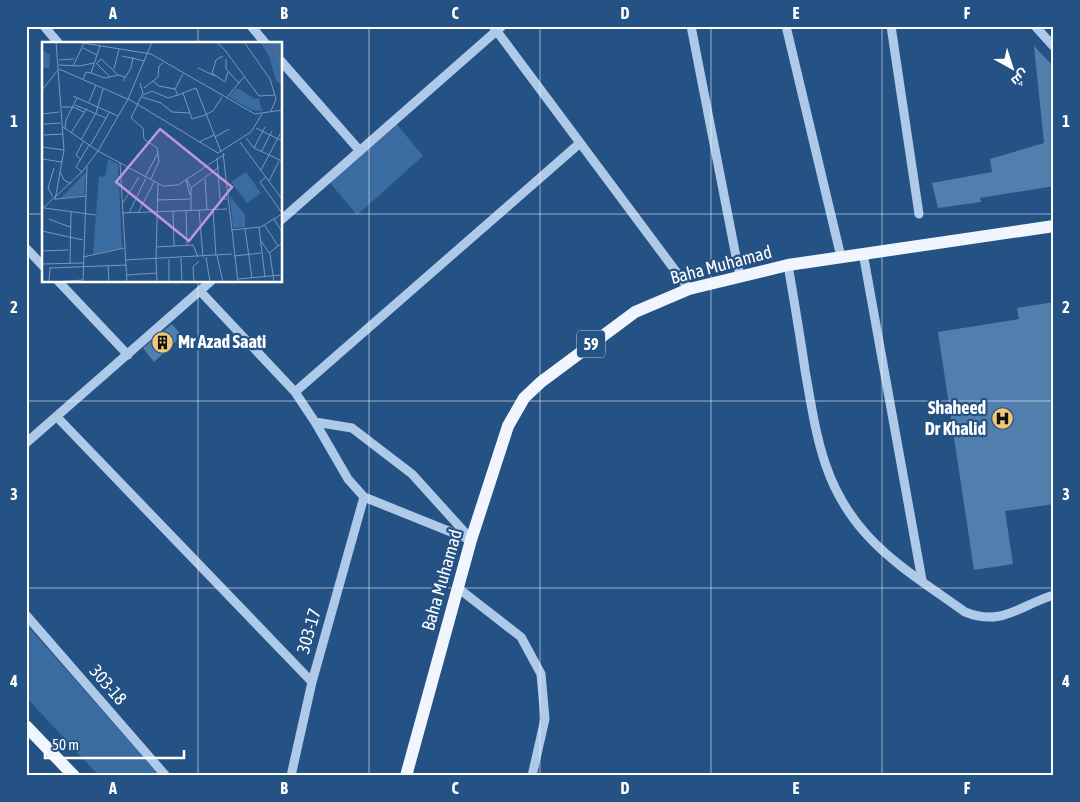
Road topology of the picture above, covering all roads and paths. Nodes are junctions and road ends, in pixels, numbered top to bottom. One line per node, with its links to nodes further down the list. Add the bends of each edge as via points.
1 (44, 26): 8 (street)
2 (251, 26): 9 (street)
3 (691, 26): 22 (street)
4 (786, 26): 19 (street)
5 (891, 26): 14 (street)
6 (1035, 26): 10 (street)
7 (497, 28): 12 (street); 13 (street)
8 (57, 42)
9 (264, 42)
10 (1054, 47)
11 (282, 62): 13 (street)
12 (580, 142): 25 (street); 28 (street)
13 (360, 151): 15 (street)
14 (919, 214)
15 (282, 219)
16 (1054, 226): 18 (main road, Baha Muhamad / 59)
17 (26, 248): 20 (street)
18 (863, 253): 19 (main road, Baha Muhamad / 59); 34 (street)
19 (841, 257): 21 (main road, Baha Muhamad / 59)
20 (42, 264)
21 (788, 265): 22 (main road, Baha Muhamad / 59); 34 (street, via 817,438 828,473 844,505 866,534 893,560)
22 (740, 277): 25 (main road, Baha Muhamad / 59)
23 (59, 282): 27 (street)
24 (210, 282): 26 (street)
25 (689, 289): 33 (main road, Baha Muhamad / 59, via 635,312 548,376 524,398 508,426)
26 (200, 291): 27 (street); 28 (street)
27 (128, 355): 29 (street)
28 (295, 392): 30 (street)
29 (56, 417): 31 (street); 38 (street)
30 (315, 422): 32 (street, via 348,479); 33 (street, via 352,428 412,474)
31 (26, 443)
32 (364, 497): 33 (street); 38 (street, 303-17)
33 (471, 540): 35 (main road, Baha Muhamad / 59)
34 (922, 580): 36 (street, via 965,612 988,618 1000,617)
35 (458, 588): 45 (main road, Baha Muhamad / 59); 46 (street, via 521,637 541,674 545,719)
36 (1054, 595)
37 (26, 615): 43 (street, 303-18)
38 (312, 682): 44 (street, 303-17)
39 (26, 726): 40 (main road)
40 (48, 750): 41 (main road); 42 (main road)
41 (68, 776)
42 (74, 776)
43 (166, 776)
44 (291, 776)
45 (406, 776)
46 (532, 776)

